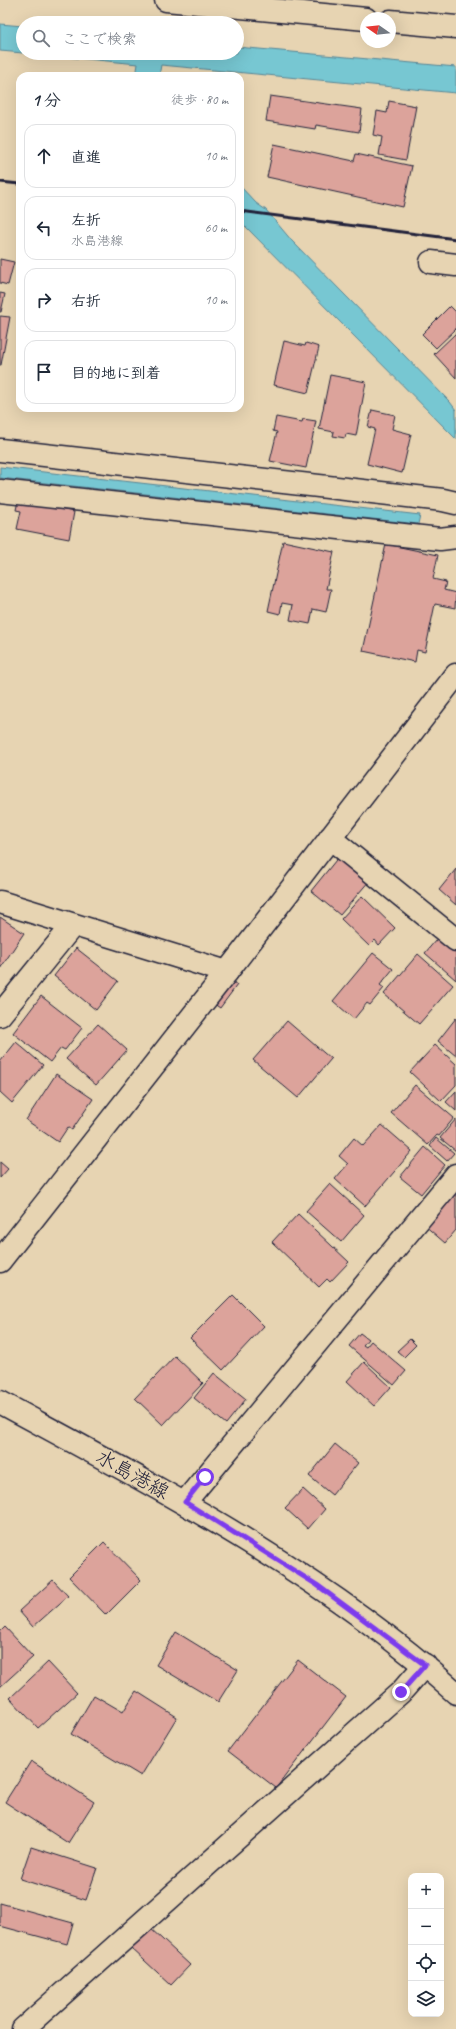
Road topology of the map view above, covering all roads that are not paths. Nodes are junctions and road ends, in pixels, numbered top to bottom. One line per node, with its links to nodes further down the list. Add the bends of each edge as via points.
1 (177, 0): 2 (street)
2 (360, 18)
3 (396, 22): 4 (street)
4 (456, 28)
5 (431, 262): 6 (street)
6 (456, 265)
7 (0, 450): 9 (street)
8 (0, 491): 10 (street, via 440,539)
9 (456, 503)
10 (456, 537)
11 (456, 675): 12 (street)
12 (330, 838): 15 (street); 16 (street)
13 (0, 902): 14 (street)
14 (73, 925): 16 (street); 17 (street)
15 (456, 940)
16 (227, 972): 19 (street)
17 (0, 1015)
18 (456, 1175): 21 (street)
19 (0, 1260)
20 (0, 1402): 21 (street, 水島港線)
21 (185, 1502): 22 (street, 水島港線, via 317,1585)
22 (425, 1665): 23 (street, 水島港線); 24 (street, via 401,1692)
23 (456, 1693)
24 (23, 2029)

